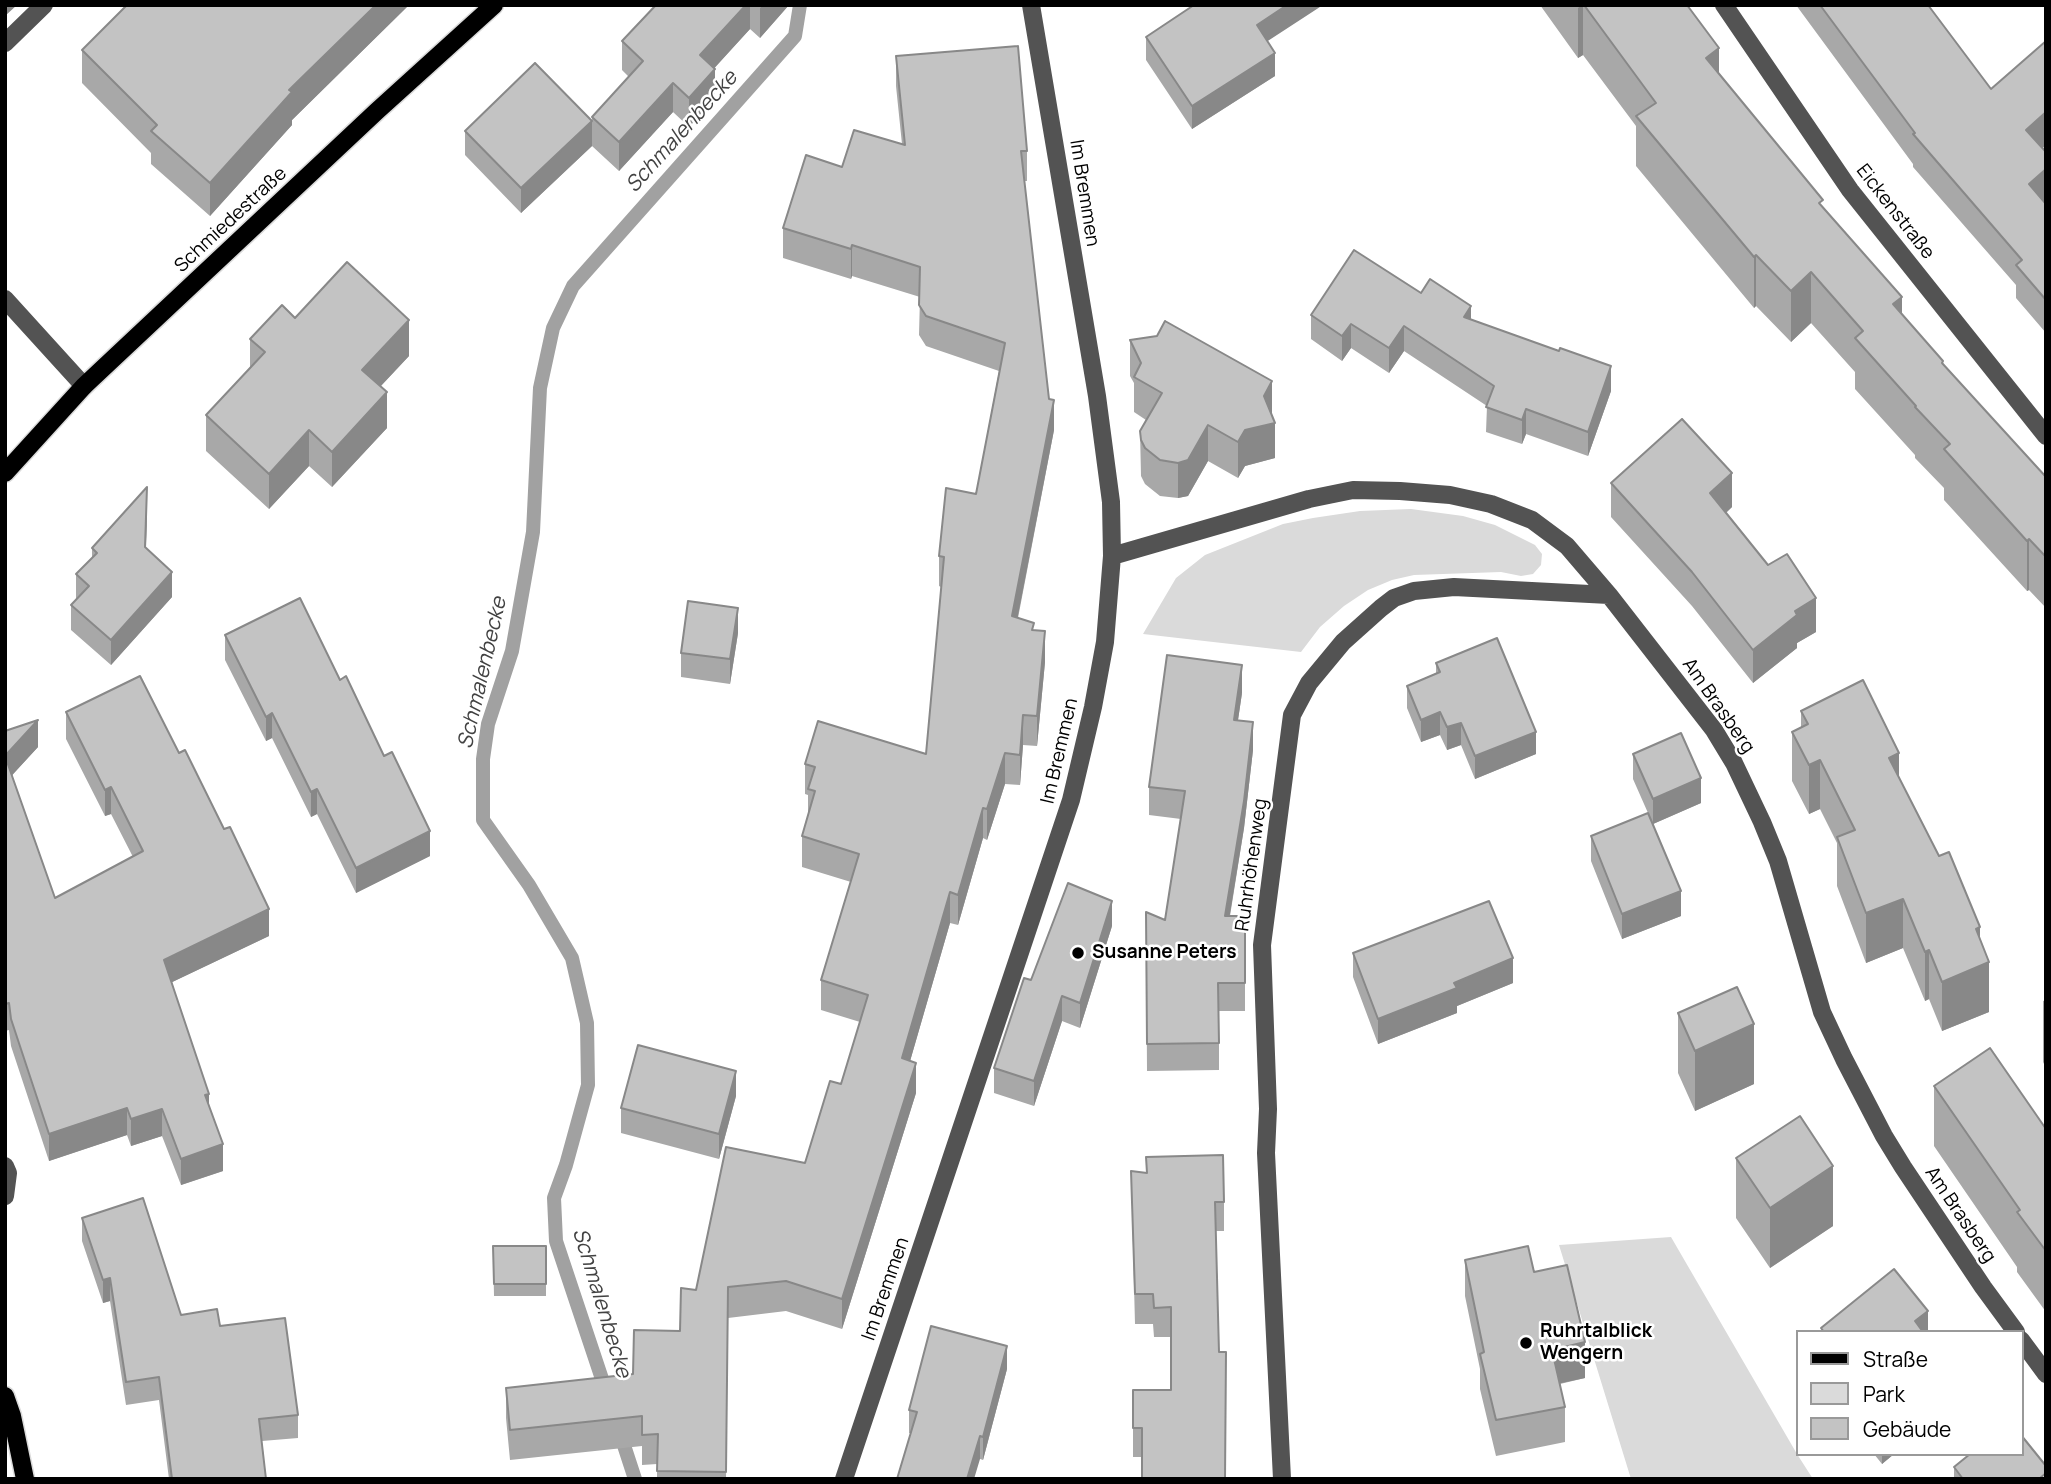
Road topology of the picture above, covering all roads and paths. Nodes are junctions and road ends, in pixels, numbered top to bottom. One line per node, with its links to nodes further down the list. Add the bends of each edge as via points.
1 (44, 5): 5 (street)
2 (494, 5): 7 (main road, Schmiedestraße)
3 (1031, 5): 10 (street, Im Bremmen, via 1097,396 1111,502)
4 (1724, 5): 8 (street, Eickenstraße, via 1850,190)
5 (5, 43)
6 (5, 299): 7 (street)
7 (84, 386): 9 (main road, Schmiedestraße)
8 (2046, 436)
9 (5, 473)
10 (1112, 556): 11 (street, Am Brasberg, via 1309,499 1353,490 1400,491 1491,504 1532,520 1567,546); 19 (street, Im Bremmen, via 1105,642 1071,800)
11 (1609, 595): 14 (street, Am Brasberg, via 1714,730 1734,763 1778,861 1822,1012 1844,1059 1897,1157); 20 (street, Ruhrhöhenweg, via 1454,587 1394,598 1343,642 1309,683 1292,715 1262,945 1266,1153)
12 (5, 1166): 13 (street)
13 (5, 1196)
14 (2014, 1330)
15 (2023, 1343): 16 (street)
16 (2046, 1374)
17 (5, 1396): 18 (main road)
18 (24, 1479)
19 (844, 1479)
20 (1282, 1479)

